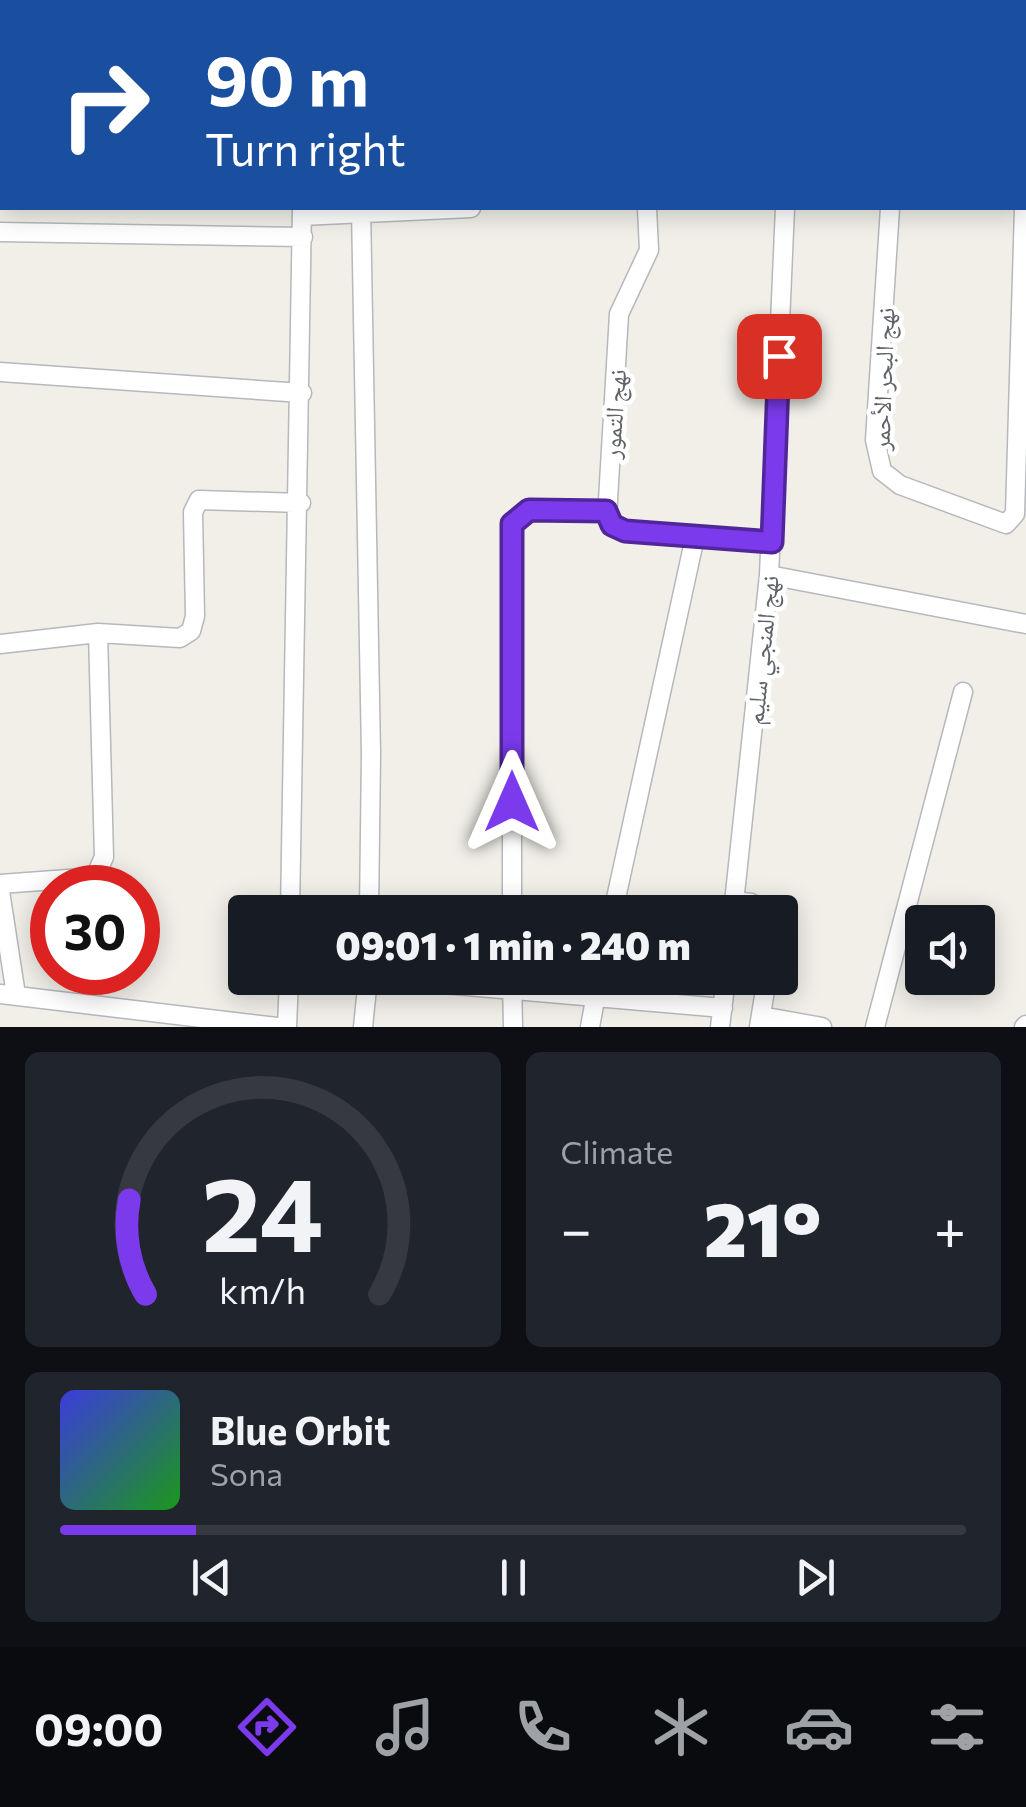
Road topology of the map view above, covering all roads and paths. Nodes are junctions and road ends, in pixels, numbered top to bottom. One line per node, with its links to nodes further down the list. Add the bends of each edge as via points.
1 (416, 210): 7 (street)
2 (647, 210): 13 (street, نهج التمور, via 649,250 619,314)
3 (785, 210): 15 (street, نهج المنجي سليم)
4 (890, 210): 5 (street, نهج البحر الأحمر, via 875,440 882,470 912,490 1009,524)
5 (1024, 210)
6 (302, 212): 7 (street); 9 (street)
7 (361, 212): 23 (street)
8 (0, 232): 9 (street)
9 (303, 237): 11 (street)
10 (0, 372): 11 (street)
11 (302, 393): 12 (street)
12 (301, 502): 18 (street, via 199,500 193,512 191,631 180,638); 22 (street)
13 (606, 511): 14 (street, via 620,530); 24 (street, via 529,510 512,524)
14 (696, 537): 15 (street); 25 (street)
15 (772, 542): 16 (street, نهج المنجي سليم)
16 (770, 576): 17 (street); 26 (street, نهج المنجي سليم)
17 (1026, 624)
18 (98, 633): 19 (street); 21 (street, via 102,868 95,877)
19 (0, 644)
20 (963, 692): 42 (street)
21 (0, 888): 27 (street)
22 (290, 895)
23 (369, 895)
24 (512, 895)
25 (617, 895)
26 (735, 895)
27 (8, 995): 36 (street)
28 (289, 995): 37 (street)
29 (368, 995): 38 (street)
30 (512, 995): 39 (street)
31 (596, 995): 40 (street)
32 (629, 995): 34 (street)
33 (764, 995): 35 (street)
34 (721, 1018)
35 (760, 1022): 41 (street)
36 (277, 1027)
37 (288, 1027)
38 (363, 1027)
39 (513, 1027)
40 (590, 1027)
41 (822, 1027)
42 (875, 1027)

